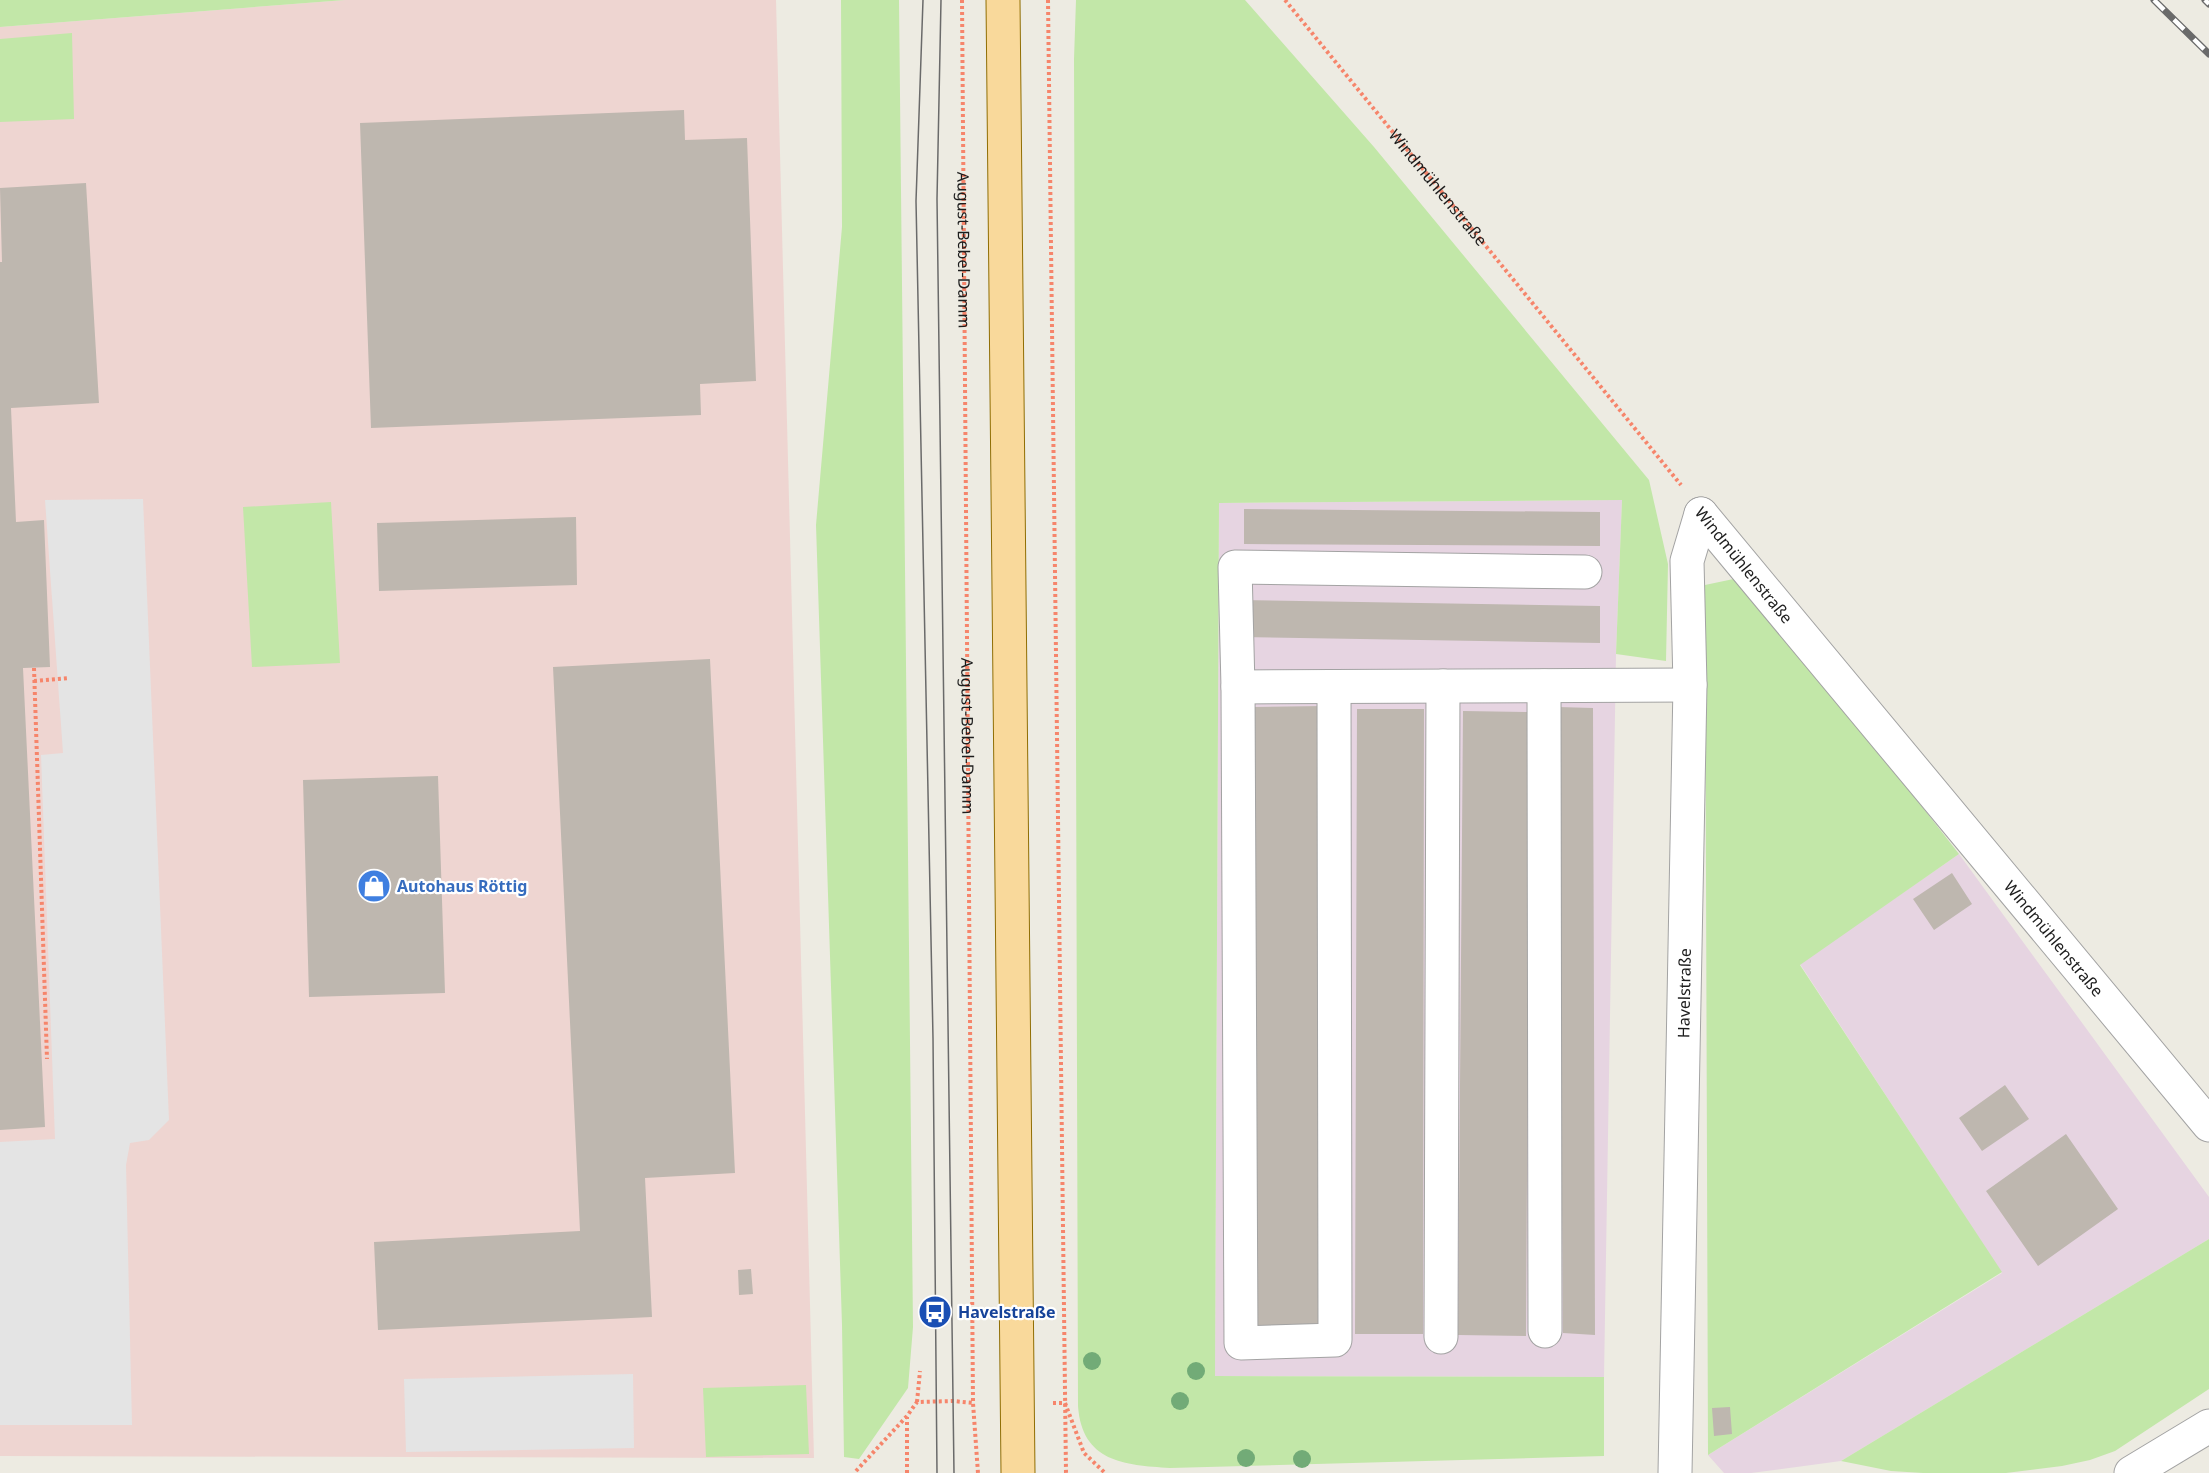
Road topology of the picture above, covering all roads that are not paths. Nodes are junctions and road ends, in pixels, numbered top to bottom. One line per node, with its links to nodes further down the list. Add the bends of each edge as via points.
1 (1003, 0): 13 (main road)
2 (1701, 514): 4 (street, Havelstraße, via 1687,561); 9 (street, Windmühlenstraße)
3 (1585, 572): 7 (street, via 1235,567)
4 (1689, 685): 6 (street); 14 (street, Havelstraße)
5 (1443, 686): 6 (street); 8 (street); 11 (street)
6 (1544, 686): 10 (street)
7 (1238, 687): 8 (street); 8 (street, via 1241,1343 1335,1340)
8 (1334, 687)
9 (2209, 1125)
10 (1545, 1331)
11 (1440, 1338)
12 (2209, 1426): 15 (street)
13 (1017, 1473)
14 (1675, 1473)
15 (2131, 1473)

